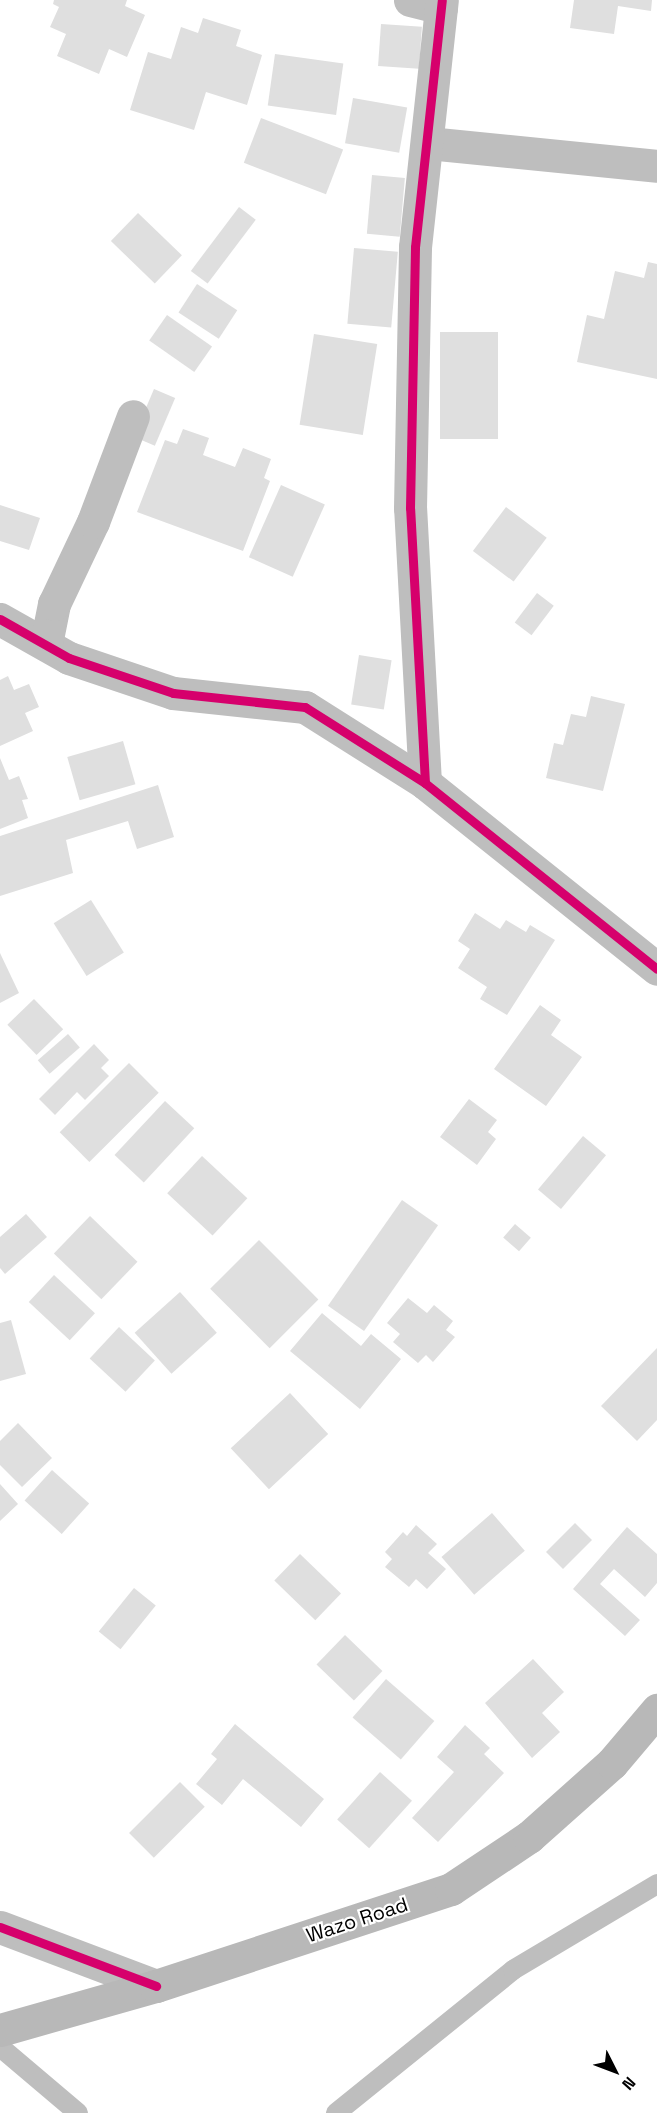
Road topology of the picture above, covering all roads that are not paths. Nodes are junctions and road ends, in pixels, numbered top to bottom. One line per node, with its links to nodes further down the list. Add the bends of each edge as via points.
1 (410, 0): 2 (street)
2 (442, 4): 3 (street)
3 (428, 143): 4 (street); 8 (street, via 415,247 410,508)
4 (657, 166)
5 (133, 416): 7 (street, via 93,522 54,604)
6 (0, 619): 7 (street)
7 (46, 644): 8 (street, via 112,675 173,693 305,707)
8 (425, 783): 9 (street)
9 (657, 969)
10 (657, 1710): 13 (main road, Wazo Road, via 612,1763 529,1837 451,1889)
11 (657, 1884): 17 (lane, via 513,1970)
12 (0, 1928): 13 (street)
13 (156, 1986): 14 (main road, Wazo Road)
14 (0, 2030)
15 (0, 2047): 16 (lane)
16 (78, 2113)
17 (336, 2113)

